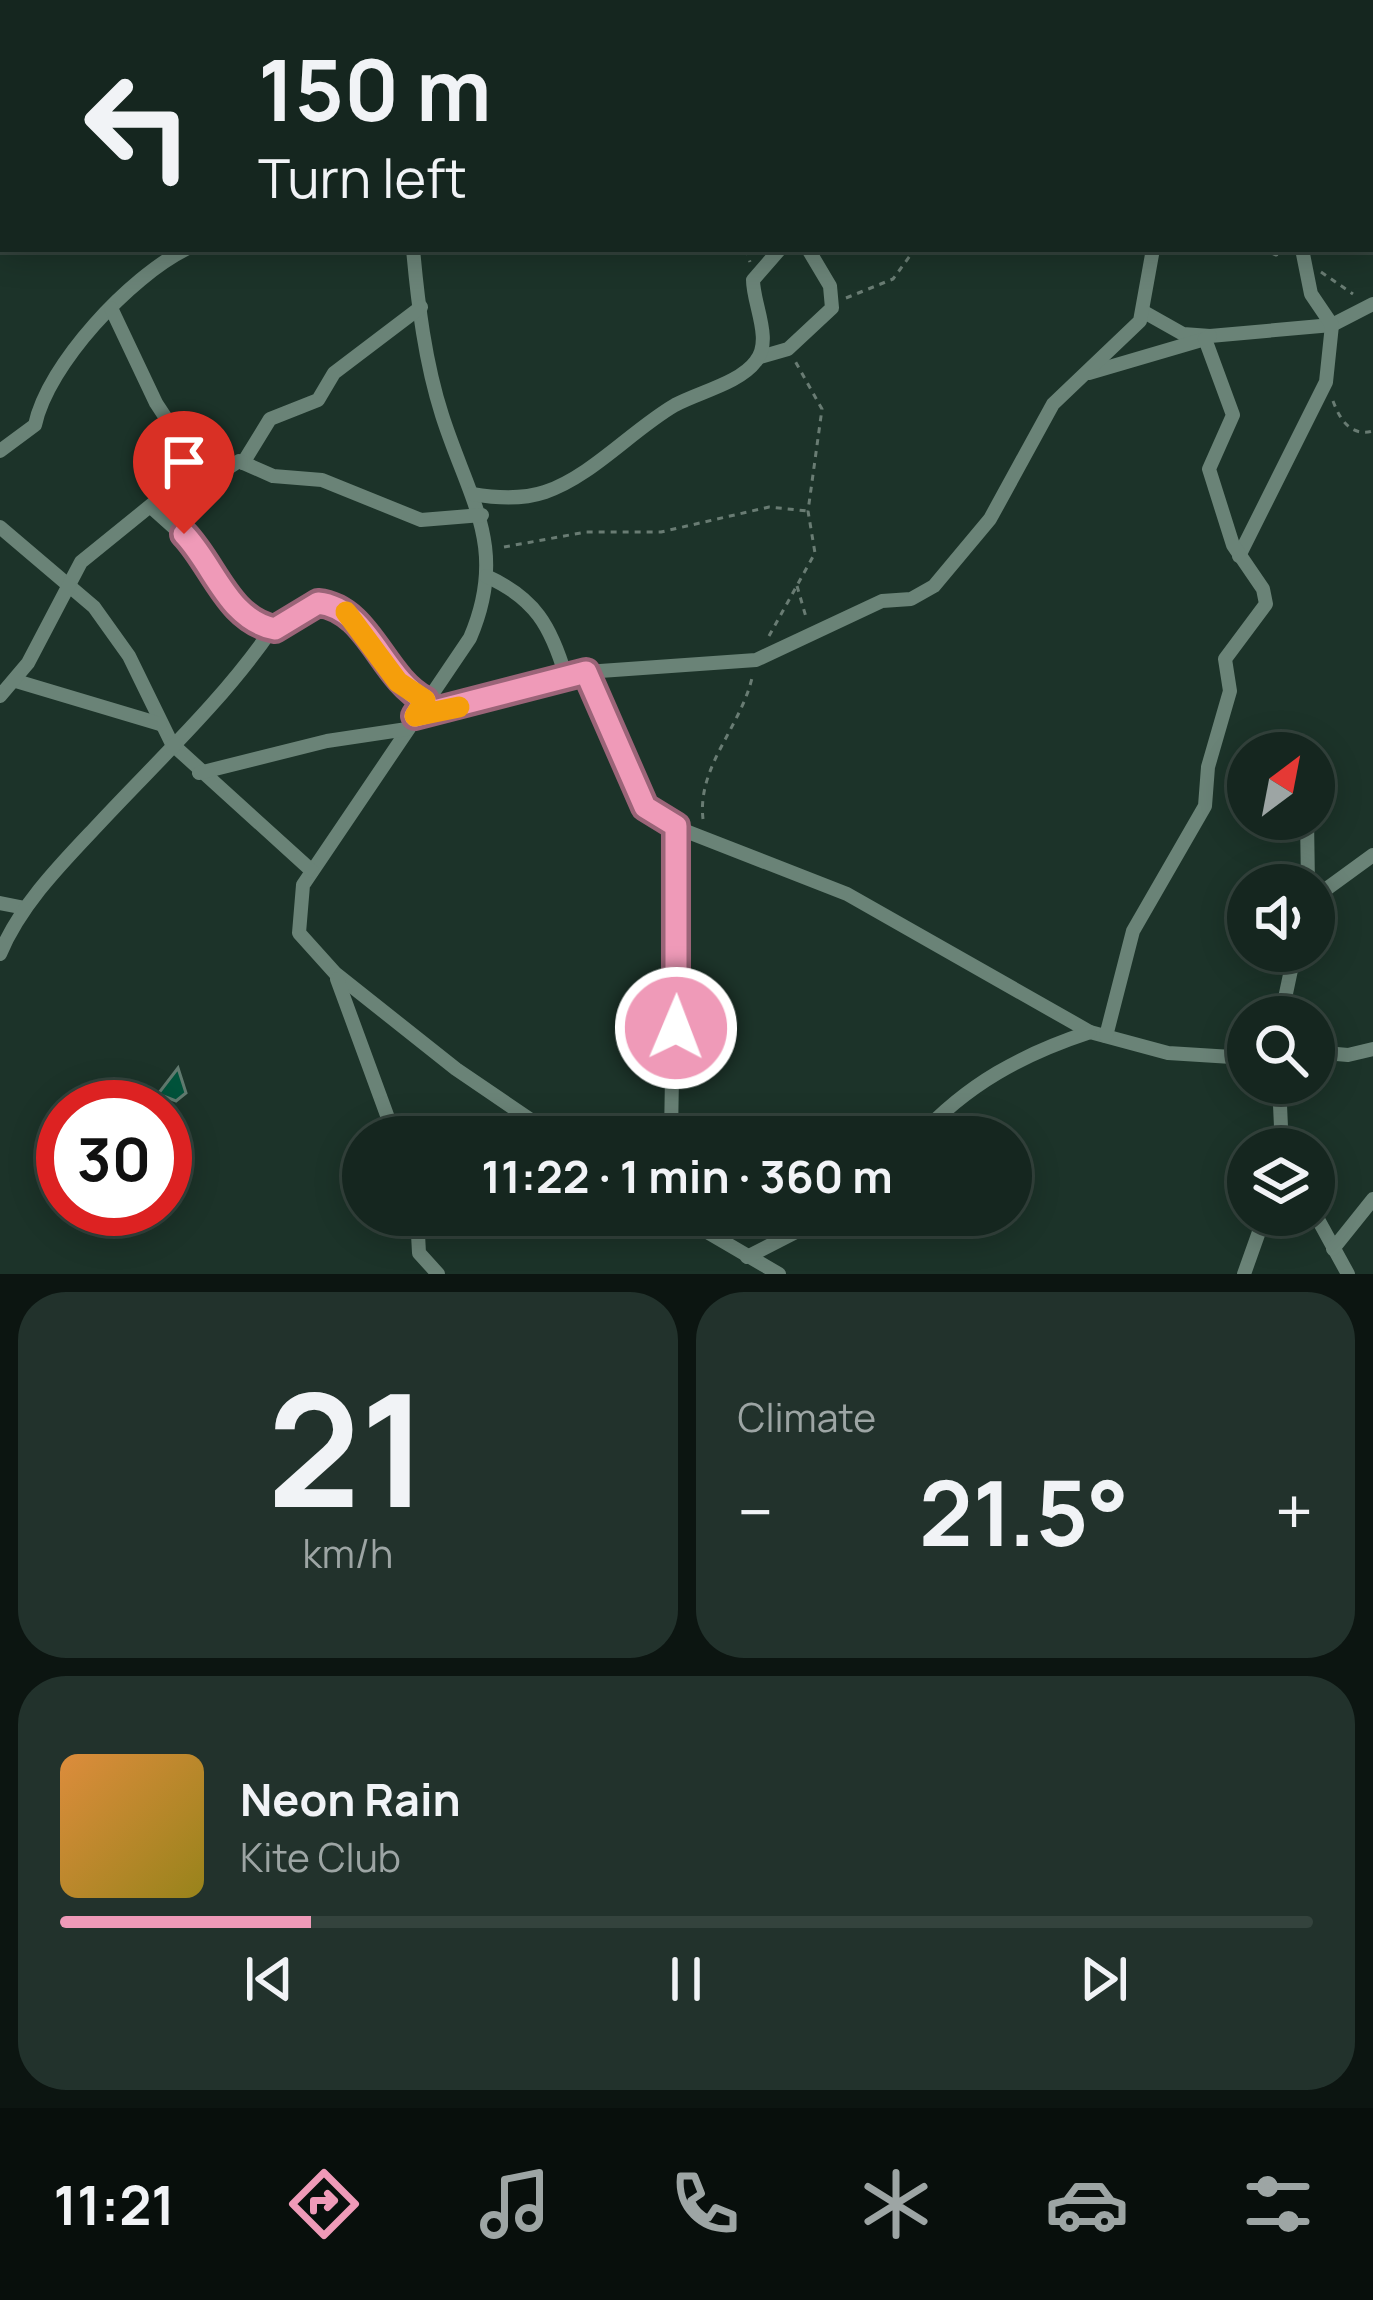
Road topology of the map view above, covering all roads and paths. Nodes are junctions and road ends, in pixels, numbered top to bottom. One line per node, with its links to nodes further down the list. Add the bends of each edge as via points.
1 (182, 252): 10 (street)
2 (413, 252): 9 (street)
3 (777, 252): 16 (street, via 753,280)
4 (810, 252): 11 (street, via 830,286)
5 (913, 252): 11 (path, via 893,279)
6 (1153, 252): 12 (street)
7 (1304, 255): 8 (path); 13 (street, via 1311,293)
8 (1371, 305): 13 (street)
9 (421, 307): 21 (street, via 334,373 318,400 270,419); 22 (street, via 434,389)
10 (111, 308): 20 (street, via 63,368 35,425); 23 (street, via 179,438)
11 (832, 308): 15 (street)
12 (1144, 312): 14 (street); 17 (street)
13 (1332, 325): 14 (street); 18 (street)
14 (1208, 338): 17 (street); 28 (street, via 1233,415 1209,464)
15 (788, 349): 16 (street); 24 (path, via 822,409)
16 (760, 357): 22 (street, via 569,481 501,499)
17 (1084, 374): 33 (street, via 1053,404 954,568 911,599 881,602)
18 (1326, 382): 19 (path, via 1347,426); 28 (street)
19 (1373, 431)
20 (0, 451)
21 (243, 463): 23 (street); 25 (street, via 273,476 322,480 422,520)
22 (472, 494): 25 (street)
23 (155, 501): 30 (street, via 98,545); 32 (street, via 240,611)
24 (808, 511): 27 (path, via 769,507 661,532 616,529); 31 (path, via 814,553)
25 (482, 515): 27 (street)
26 (0, 527): 30 (street)
27 (489, 549): 29 (street)
28 (1239, 556): 54 (street, via 1266,604 1225,659 1230,692 1205,806 1133,932)
29 (486, 576): 36 (street, via 532,601); 39 (street, via 470,638)
30 (68, 581): 37 (street); 41 (street, via 129,656)
31 (796, 584): 33 (path); 34 (path)
32 (272, 628): 39 (street, via 304,607 338,607 398,682); 42 (street)
33 (812, 636): 34 (street)
34 (756, 660): 35 (street); 45 (path, via 743,711 705,778)
35 (586, 672): 36 (street); 44 (street, via 645,807)
36 (566, 676): 40 (street)
37 (16, 681): 38 (street); 41 (street)
38 (0, 695)
39 (425, 700): 40 (street)
40 (411, 722): 43 (street); 47 (street)
41 (160, 724): 42 (street)
42 (172, 744): 43 (street); 50 (street)
43 (199, 773): 47 (street)
44 (676, 826): 45 (street); 60 (street)
45 (708, 838): 53 (street, via 847,894)
46 (1373, 856): 48 (street)
47 (312, 871): 52 (street, via 298,904 299,933)
48 (1335, 883)
49 (0, 903): 50 (street)
50 (25, 908): 51 (street)
51 (0, 954)
52 (334, 973): 58 (street); 59 (street)
53 (1090, 1032): 54 (street); 61 (street, via 1009,1065)
54 (1106, 1036): 57 (street)
55 (1373, 1049): 56 (street)
56 (1335, 1054)
57 (1227, 1056)
58 (388, 1116)
59 (525, 1116)
60 (671, 1116)
61 (940, 1116)
62 (1373, 1199): 68 (street)
63 (418, 1236): 70 (street, via 419,1253)
64 (710, 1236): 69 (street)
65 (798, 1236): 69 (street)
66 (1258, 1236): 72 (street)
67 (1326, 1236): 68 (street)
68 (1333, 1250): 73 (street)
69 (754, 1265): 71 (street)
70 (438, 1274)
71 (779, 1274)
72 (1244, 1274)
73 (1348, 1274)

